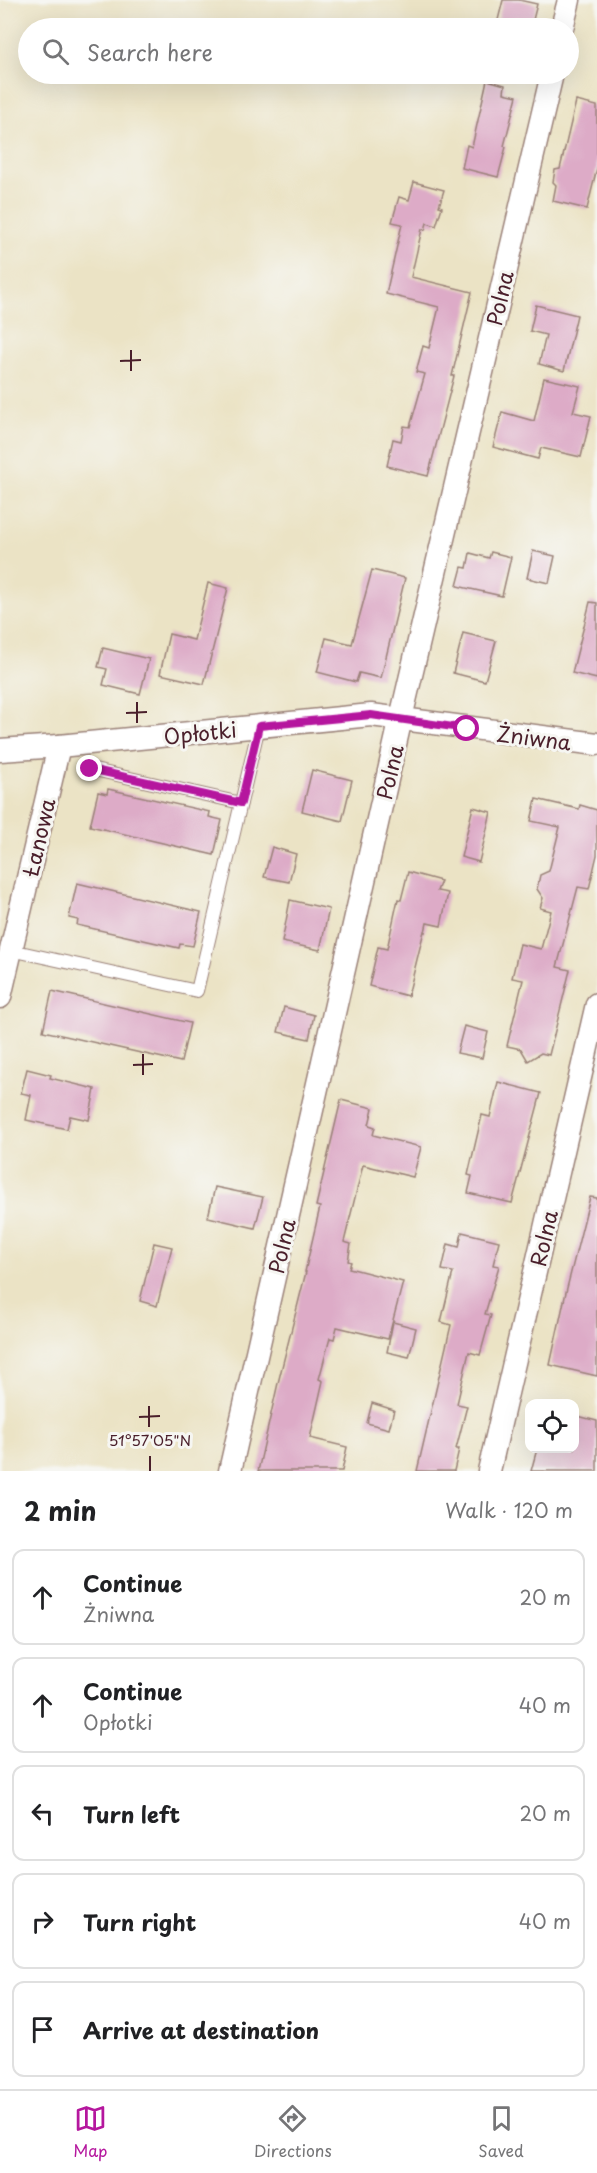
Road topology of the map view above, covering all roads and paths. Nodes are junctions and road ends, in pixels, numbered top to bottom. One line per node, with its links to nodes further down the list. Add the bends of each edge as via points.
1 (569, 0): 2 (street)
2 (564, 18)
3 (550, 84): 4 (street, Polna)
4 (401, 718): 5 (street, Opłotki, via 371,715); 6 (street, Żniwna); 14 (street, Polna)
5 (259, 726): 7 (street, Opłotki); 10 (lane)
6 (597, 744)
7 (59, 746): 8 (street, Opłotki); 11 (street, Łanowa)
8 (0, 750)
9 (90, 769): 10 (lane)
10 (241, 803): 11 (lane, via 197,991)
11 (11, 950): 12 (street, Łanowa)
12 (0, 997)
13 (597, 1004): 15 (street, Rolna)
14 (230, 1471)
15 (489, 1471)

